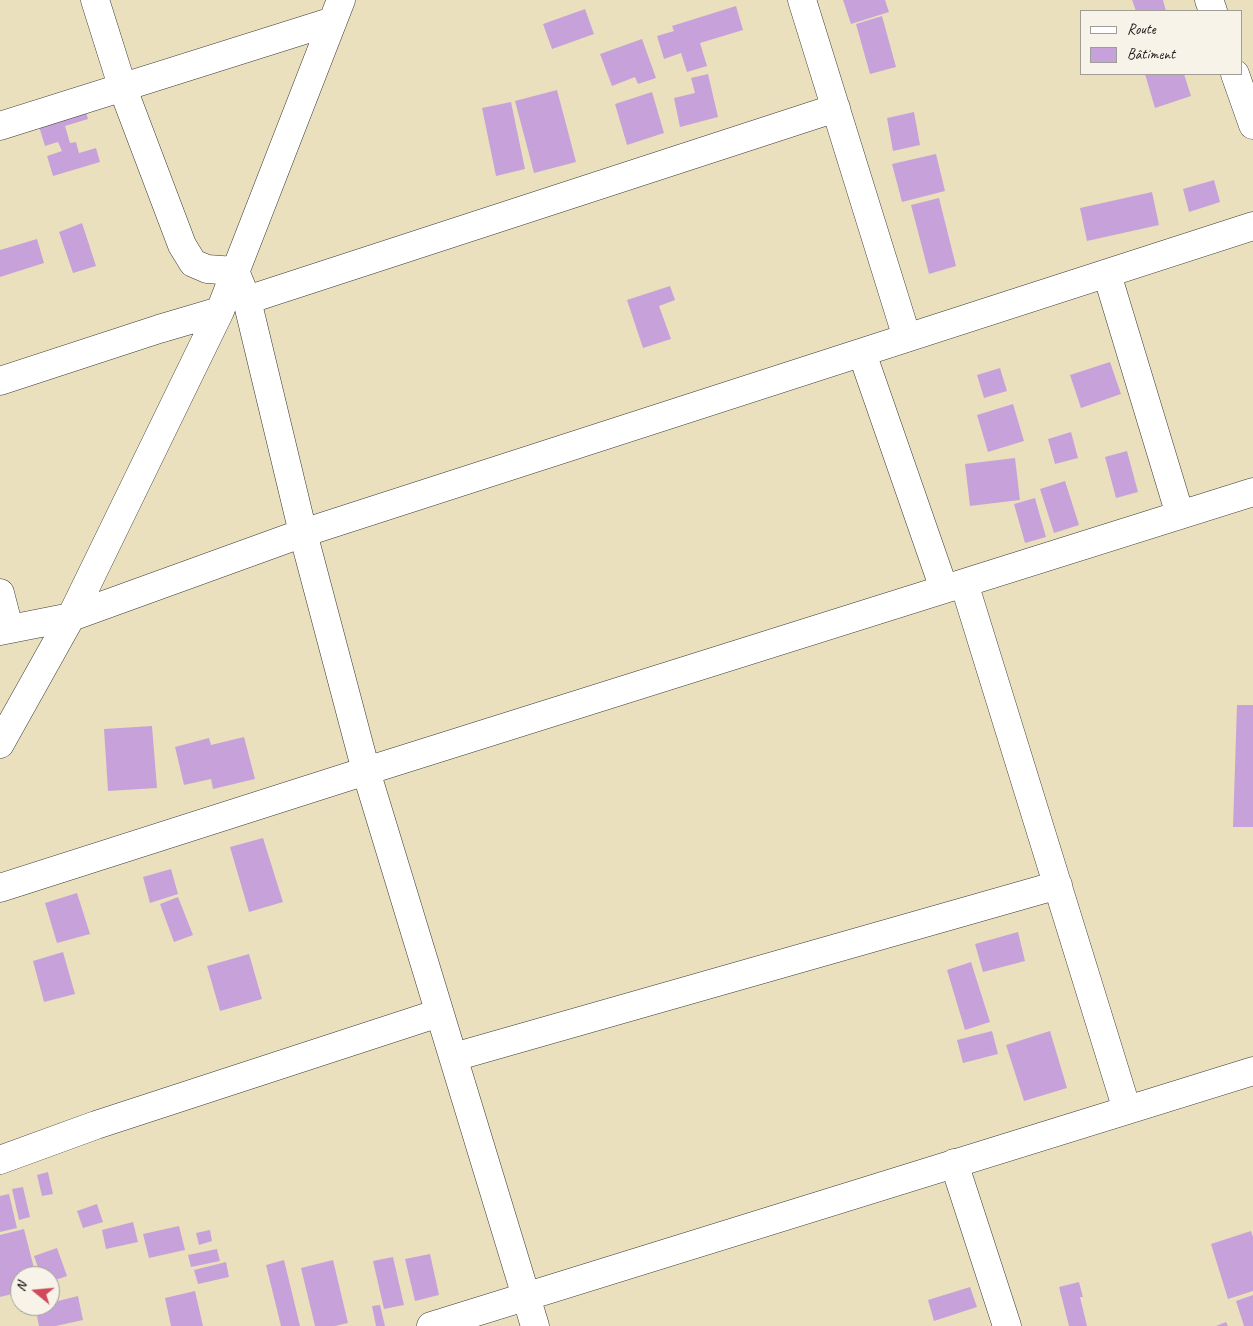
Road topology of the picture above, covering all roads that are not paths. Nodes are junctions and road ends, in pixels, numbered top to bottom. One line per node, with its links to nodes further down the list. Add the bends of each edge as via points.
1 (95, 0): 5 (street)
2 (802, 0): 6 (street)
3 (337, 11): 5 (street); 10 (street)
4 (1235, 75): 7 (street)
5 (123, 89): 8 (street); 10 (street, via 182,245 193,263 207,269)
6 (836, 108): 12 (street); 14 (street)
7 (1253, 125)
8 (0, 126)
9 (1253, 226): 11 (street)
10 (235, 271): 12 (street); 13 (street)
11 (1107, 274): 14 (street); 18 (street)
12 (247, 300): 19 (street)
13 (220, 311): 16 (street); 22 (street)
14 (907, 338): 15 (street)
15 (862, 353): 19 (street); 20 (street)
16 (0, 381)
17 (1253, 492): 18 (street)
18 (1180, 515): 20 (street)
19 (303, 533): 22 (street); 25 (street)
20 (954, 586): 25 (street); 26 (street)
21 (0, 593): 23 (street)
22 (71, 617): 23 (street); 24 (street)
23 (4, 630)
24 (0, 744)
25 (366, 771): 27 (street); 28 (street)
26 (1058, 886): 29 (street); 31 (street)
27 (0, 888)
28 (439, 1013): 29 (street); 32 (street)
29 (454, 1057): 34 (street)
30 (1253, 1071): 31 (street)
31 (1127, 1110): 33 (street)
32 (0, 1160)
33 (954, 1164): 34 (street); 37 (street)
34 (527, 1296): 35 (street); 36 (street)
35 (431, 1326)
36 (535, 1326)
37 (1008, 1326)

